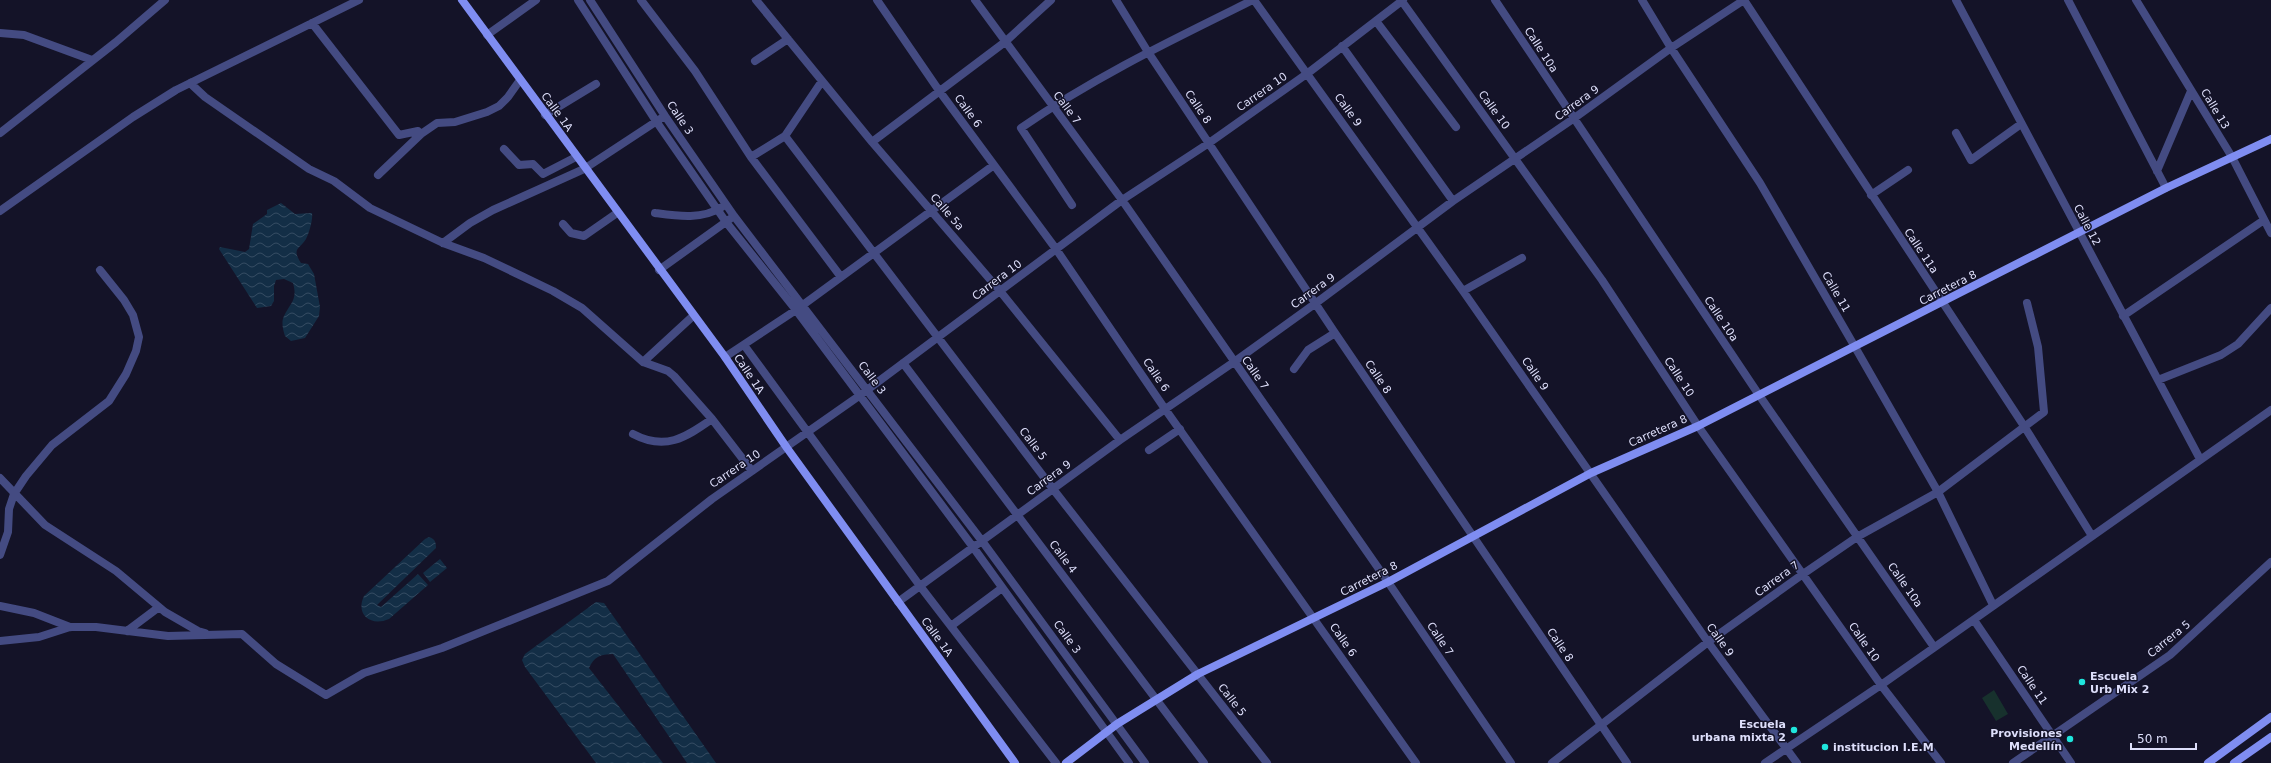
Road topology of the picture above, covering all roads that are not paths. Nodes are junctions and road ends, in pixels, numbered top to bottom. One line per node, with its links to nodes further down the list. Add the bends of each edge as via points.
1 (165, 0): 30 (street)
2 (359, 0): 22 (street)
3 (462, 0): 24 (street, Calle 1A)
4 (536, 0): 24 (street)
5 (578, 0): 43 (street, Calle 3)
6 (590, 0): 41 (street, Calle 3)
7 (641, 0): 56 (street, via 695,71)
8 (756, 0): 25 (street, Calle 5a)
9 (877, 0): 38 (street, Calle 6)
10 (975, 0): 26 (street, Calle 7)
11 (1051, 0): 26 (street)
12 (1116, 0): 29 (street, Calle 8)
13 (1254, 0): 29 (street); 32 (street, Calle 9)
14 (1402, 0): 21 (street, Carrera 10); 57 (street, Calle 10)
15 (1495, 0): 42 (street, Calle 10a)
16 (1642, 0): 28 (street, Calle 11)
17 (1744, 0): 28 (street, Carrera 9); 64 (street, Calle 11a)
18 (1956, 0): 44 (street, Calle 12)
19 (2068, 0): 61 (street)
20 (2136, 0): 37 (street, Calle 13)
21 (1376, 21): 27 (street, Carrera 10); 45 (street)
22 (312, 23): 35 (street); 48 (street, via 396,131 404,135 418,130)
23 (0, 33): 30 (street, via 24,35)
24 (488, 35): 33 (street, Calle 1A)
25 (788, 39): 31 (street); 34 (street, Calle 5a)
26 (1005, 42): 38 (street); 39 (street, Calle 7)
27 (1342, 46): 32 (street, Carrera 10); 66 (street)
28 (1671, 48): 42 (street, Carrera 9); 100 (street, Calle 11, via 1760,183)
29 (1148, 52): 39 (street); 52 (street, Calle 8)
30 (92, 60): 46 (street)
31 (755, 61)
32 (1308, 73): 52 (street, Carrera 10); 78 (street, Calle 9)
33 (520, 80): 40 (street, Calle 1A); 48 (street, via 499,106 455,122 437,123)
34 (822, 81): 49 (street); 51 (street, Calle 5a)
35 (190, 84): 70 (street, via 133,117); 81 (street, via 309,169 334,181 370,208)
36 (596, 84): 40 (street)
37 (2191, 91): 55 (street, Calle 13); 61 (street)
38 (940, 92): 51 (street); 58 (street, Calle 6)
39 (1052, 106): 65 (street, Calle 7); 68 (street, via 1021,129)
40 (546, 115): 54 (street, Calle 1A)
41 (664, 116): 43 (street); 67 (street, Calle 3)
42 (1573, 120): 57 (street, Carrera 9); 109 (street, Calle 10a)
43 (656, 121): 59 (street); 69 (street, Calle 3)
44 (2021, 124): 47 (street, via 1971,160); 79 (street, Calle 12)
45 (1456, 128)
46 (0, 133)
47 (1956, 133)
48 (421, 134): 62 (street)
49 (785, 136): 56 (street); 83 (street, Calle 5)
50 (2271, 139): 55 (street, Carretera 8)
51 (872, 142): 71 (street, Calle 5a)
52 (1209, 143): 65 (street, Carrera 10); 90 (street, Calle 8)
53 (504, 149): 54 (street, via 519,165 533,164 543,174)
54 (576, 157): 59 (street, Calle 1A)
55 (2232, 157): 63 (street, Carretera 8); 75 (street, Calle 13)
56 (751, 158): 87 (street)
57 (1516, 159): 66 (street, Carrera 9); 113 (street, Calle 10, via 1602,280)
58 (994, 165): 71 (street); 82 (street, Calle 6)
59 (584, 169): 72 (street, Calle 1A); 81 (street, via 493,210)
60 (1908, 170): 64 (street)
61 (2157, 171): 63 (street)
62 (378, 175)
63 (2166, 188): 79 (street, Carretera 8)
64 (1871, 195): 91 (street, Calle 11a)
65 (1122, 200): 82 (street, Carrera 10); 103 (street, Calle 7)
66 (1453, 201): 78 (street, Carrera 9)
67 (726, 204): 69 (street); 74 (street, Calle 3)
68 (1072, 205)
69 (718, 210): 73 (street, via 709,214 682,217); 76 (street, Calle 3)
70 (0, 211)
71 (931, 211): 83 (street); 88 (street, Calle 5a)
72 (618, 213): 77 (street, via 584,236 571,233); 86 (street, Calle 1A)
73 (655, 213)
74 (734, 216): 76 (street); 93 (street, Calle 3)
75 (2264, 220): 80 (street, Calle 13); 96 (street)
76 (726, 222): 86 (street); 93 (street, Calle 3)
77 (563, 224)
78 (1418, 228): 89 (street, Calle 9); 90 (street, Carrera 9)
79 (2078, 233): 91 (street, Carretera 8); 96 (street, Calle 12)
80 (2271, 233)
81 (443, 243): 102 (street, via 484,258 559,294 582,308)
82 (1056, 249): 88 (street, Carrera 10); 110 (street, Calle 6)
83 (874, 253): 87 (street); 98 (street, Calle 5)
84 (1522, 258): 89 (street)
85 (100, 270): 127 (street, via 133,315 139,337 134,356 109,401 52,445)
86 (660, 270): 95 (street, Calle 1A)
87 (841, 277): 93 (street)
88 (1000, 291): 98 (street, Carrera 10); 118 (street, Calle 5a)
89 (1463, 291): 123 (street, Calle 9)
90 (1316, 303): 97 (street, Calle 8); 103 (street, Carrera 9)
91 (1942, 303): 100 (street, Carretera 8); 114 (street, Calle 11a)
92 (2027, 303): 114 (street, Carrera 7, via 2038,347 2044,412)
93 (799, 307): 99 (street); 107 (street, Calle 3); 108 (street, Calle 3)
94 (2271, 308): 106 (street, via 2238,344 2221,355)
95 (693, 316): 101 (street, Calle 1A); 102 (street)
96 (2123, 316): 106 (street, Calle 12)
97 (1335, 333): 105 (street, via 1308,350); 131 (street, Calle 8)
98 (938, 337): 104 (street, Carrera 10); 125 (street, Calle 5)
99 (744, 345): 101 (street); 116 (street)
100 (1855, 347): 109 (street, Carretera 8); 126 (street, Calle 11)
101 (725, 357): 119 (street, Calle 1A)
102 (643, 362): 112 (street, via 674,376)
103 (1234, 362): 110 (street, Carrera 9); 139 (street, Calle 7)
104 (904, 363): 107 (street, Carrera 10); 130 (street, Calle 4)
105 (1294, 369)
106 (2158, 380): 121 (street, Calle 12)
107 (867, 390): 108 (street, Carrera 10); 134 (street, Calle 3)
108 (859, 396): 116 (street, Carrera 10); 135 (street, Calle 3)
109 (1759, 396): 113 (street, Carretera 8); 133 (street, Calle 10a)
110 (1165, 409): 115 (street, Calle 6); 118 (street, Carrera 9)
111 (2271, 410): 121 (street)
112 (712, 419): 117 (street, via 692,433 675,440 657,443); 122 (street)
113 (1698, 426): 123 (street, Carretera 8); 138 (street, Calle 10)
114 (2024, 426): 126 (street, Carrera 7); 132 (street, Calle 11a)
115 (1180, 429): 120 (street); 146 (street, Calle 6)
116 (808, 433): 119 (street, Carrera 10); 140 (street)
117 (633, 434)
118 (1120, 440): 125 (street, Carrera 9)
119 (787, 448): 122 (street, Carrera 10); 142 (street, Calle 1A)
120 (1149, 450)
121 (2200, 459): 132 (street)
122 (752, 471): 151 (street, Carrera 10, via 712,499 608,581 442,648 364,673 326,694 276,664 242,634)
123 (1591, 473): 131 (street, Carretera 8); 153 (street, Calle 9)
124 (0, 478): 127 (street)
125 (1053, 489): 130 (street, Carrera 9); 155 (street, Calle 5)
126 (1938, 492): 133 (street, Carrera 7); 143 (street, Calle 11)
127 (14, 494): 129 (street); 145 (street, via 45,525 116,570)
128 (0, 507): 129 (street)
129 (9, 510): 136 (street, via 8,532)
130 (1018, 515): 134 (street, Carrera 9); 157 (street, Calle 4)
131 (1474, 536): 139 (street, Carretera 8); 160 (street, Calle 8)
132 (2092, 536): 143 (street)
133 (1857, 537): 138 (street, Carrera 7); 154 (street, Calle 10a)
134 (982, 541): 135 (street, Carrera 9); 159 (street, Calle 3)
135 (973, 547): 140 (street, Carrera 9); 141 (street, Calle 3)
136 (0, 554)
137 (2271, 562): 162 (street, Carrera 5, via 2170,655)
138 (1803, 574): 153 (street, Carrera 7); 156 (street, Calle 10)
139 (1388, 582): 146 (street, Carretera 8); 173 (street, Calle 7)
140 (920, 586): 142 (street, Carrera 9); 148 (street)
141 (1002, 588): 148 (street); 161 (street, Calle 3)
142 (898, 602): 165 (street, Calle 1A)
143 (1993, 605): 147 (street)
144 (0, 606): 149 (street, via 34,613)
145 (159, 607): 150 (street); 151 (street, via 198,631)
146 (1315, 619): 155 (street, Carretera 8); 172 (street, Calle 6)
147 (1974, 620): 154 (street); 162 (street, Calle 11)
148 (951, 626): 166 (street)
149 (70, 627): 150 (street); 152 (street, via 39,638)
150 (127, 631): 151 (street, via 168,636)
151 (214, 635)
152 (0, 641)
153 (1708, 642): 160 (street, Carrera 7); 164 (street, Calle 9)
154 (1934, 646): 156 (street)
155 (1198, 674): 157 (street, Carretera 8); 171 (street, Calle 5)
156 (1881, 685): 164 (street); 178 (street, Calle 10)
157 (1155, 698): 159 (street, Carretera 8); 170 (street, Calle 4)
158 (2271, 717): 181 (street)
159 (1117, 724): 161 (street, Carretera 8); 169 (street, Calle 3)
160 (1600, 726): 174 (street, Carrera 7); 175 (street, Calle 8)
161 (1106, 732): 167 (street, Carretera 8); 168 (street, Calle 3)
162 (2052, 735): 179 (street, Carrera 5); 180 (street, Calle 11)
163 (2271, 737): 182 (street)
164 (1787, 748): 176 (street); 177 (street, Calle 9)
165 (1014, 763)
166 (1056, 763)
167 (1066, 763)
168 (1129, 763)
169 (1145, 763)
170 (1204, 763)
171 (1267, 763)
172 (1415, 763)
173 (1511, 763)
174 (1552, 763)
175 (1627, 763)
176 (1765, 763)
177 (1797, 763)
178 (1942, 763)
179 (2013, 763)
180 (2071, 763)
181 (2208, 763)
182 (2234, 763)

